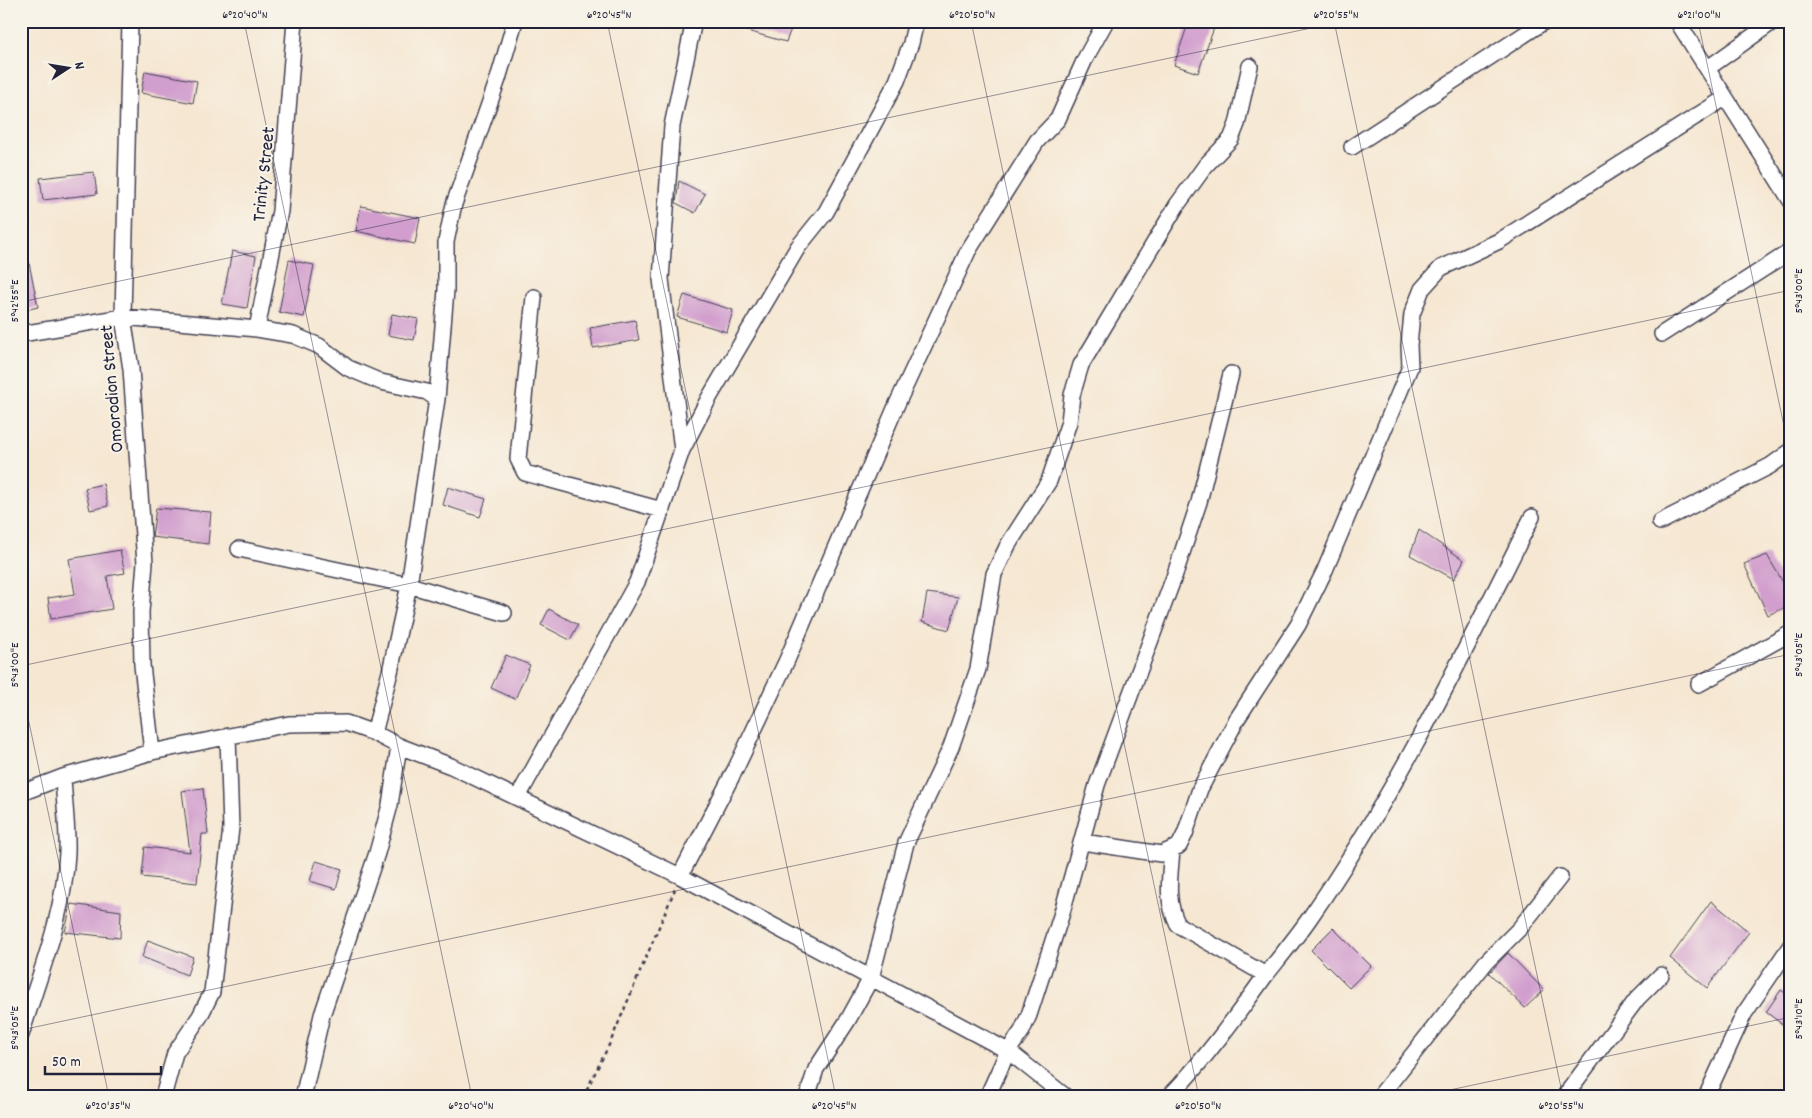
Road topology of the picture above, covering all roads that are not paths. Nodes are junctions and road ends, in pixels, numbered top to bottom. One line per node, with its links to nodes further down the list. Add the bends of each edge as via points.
1 (130, 21): 17 (street, Omorodion Street)
2 (295, 21): 18 (street, Trinity Street, via 280,211)
3 (515, 21): 22 (street, via 454,204 446,242 446,290)
4 (694, 21): 23 (street, via 672,126 660,279)
5 (916, 21): 23 (street, via 911,44 896,81 826,212 798,247)
6 (1106, 21): 42 (street, via 1058,119 1032,147 968,251 897,404 787,660)
7 (1545, 21): 13 (street)
8 (1677, 21): 11 (street)
9 (1774, 21): 11 (street)
10 (1250, 66): 47 (street, via 1238,124 1231,139 1206,165 1177,205 1081,365 1068,422 1049,480 1008,545 994,574 978,669 951,747 906,843)
11 (1708, 68): 12 (street)
12 (1725, 98): 14 (street); 41 (street, via 1499,240 1441,268 1422,289 1412,314 1410,367 1325,570 1298,625 1236,720 1200,789 1185,834 1179,846)
13 (1352, 147)
14 (1791, 201)
15 (1791, 251): 20 (street)
16 (534, 297): 25 (street, via 518,459 520,468 525,473)
17 (123, 317): 18 (street); 19 (street); 36 (street, Omorodion Street, via 131,369 145,562 141,612 142,665)
18 (257, 329): 22 (street, via 294,335 319,346 348,368 381,382 427,392)
19 (21, 334)
20 (1662, 334)
21 (1231, 374): 40 (street, via 1199,502 1098,786)
22 (436, 399): 29 (street)
23 (682, 450): 25 (street)
24 (1791, 451): 27 (street, via 1770,466)
25 (662, 510): 39 (street, via 637,582)
26 (1532, 517): 45 (street, via 1430,719 1377,811 1308,920)
27 (1660, 522)
28 (238, 549): 29 (street)
29 (409, 585): 30 (street); 33 (street)
30 (504, 613)
31 (1791, 633): 32 (street)
32 (1698, 684)
33 (374, 732): 34 (street, via 346,723 289,724); 35 (street)
34 (228, 736): 36 (street); 50 (street, via 230,828 212,992 175,1053)
35 (399, 746): 39 (street); 51 (street, via 390,805 377,853 322,1015)
36 (152, 752): 37 (street)
37 (63, 777): 38 (street); 48 (street, via 67,852 63,891 43,970)
38 (21, 793)
39 (518, 797): 42 (street)
40 (1083, 842): 41 (street, via 1161,854); 49 (street, via 1029,1015)
41 (1172, 850): 45 (street, via 1168,895 1171,912 1178,925)
42 (680, 876): 47 (street)
43 (1560, 877): 56 (street, via 1520,928 1486,962)
44 (1791, 945): 58 (street, via 1744,1014)
45 (1266, 975): 55 (street, via 1193,1072)
46 (1661, 975): 57 (street, via 1638,999)
47 (870, 978): 49 (street); 52 (street, via 848,1020 816,1069)
48 (21, 1035)
49 (1008, 1051): 53 (street); 54 (street)
50 (163, 1097)
51 (303, 1097)
52 (807, 1097)
53 (987, 1097)
54 (1066, 1097)
55 (1169, 1097)
56 (1379, 1097)
57 (1564, 1097)
58 (1706, 1097)

